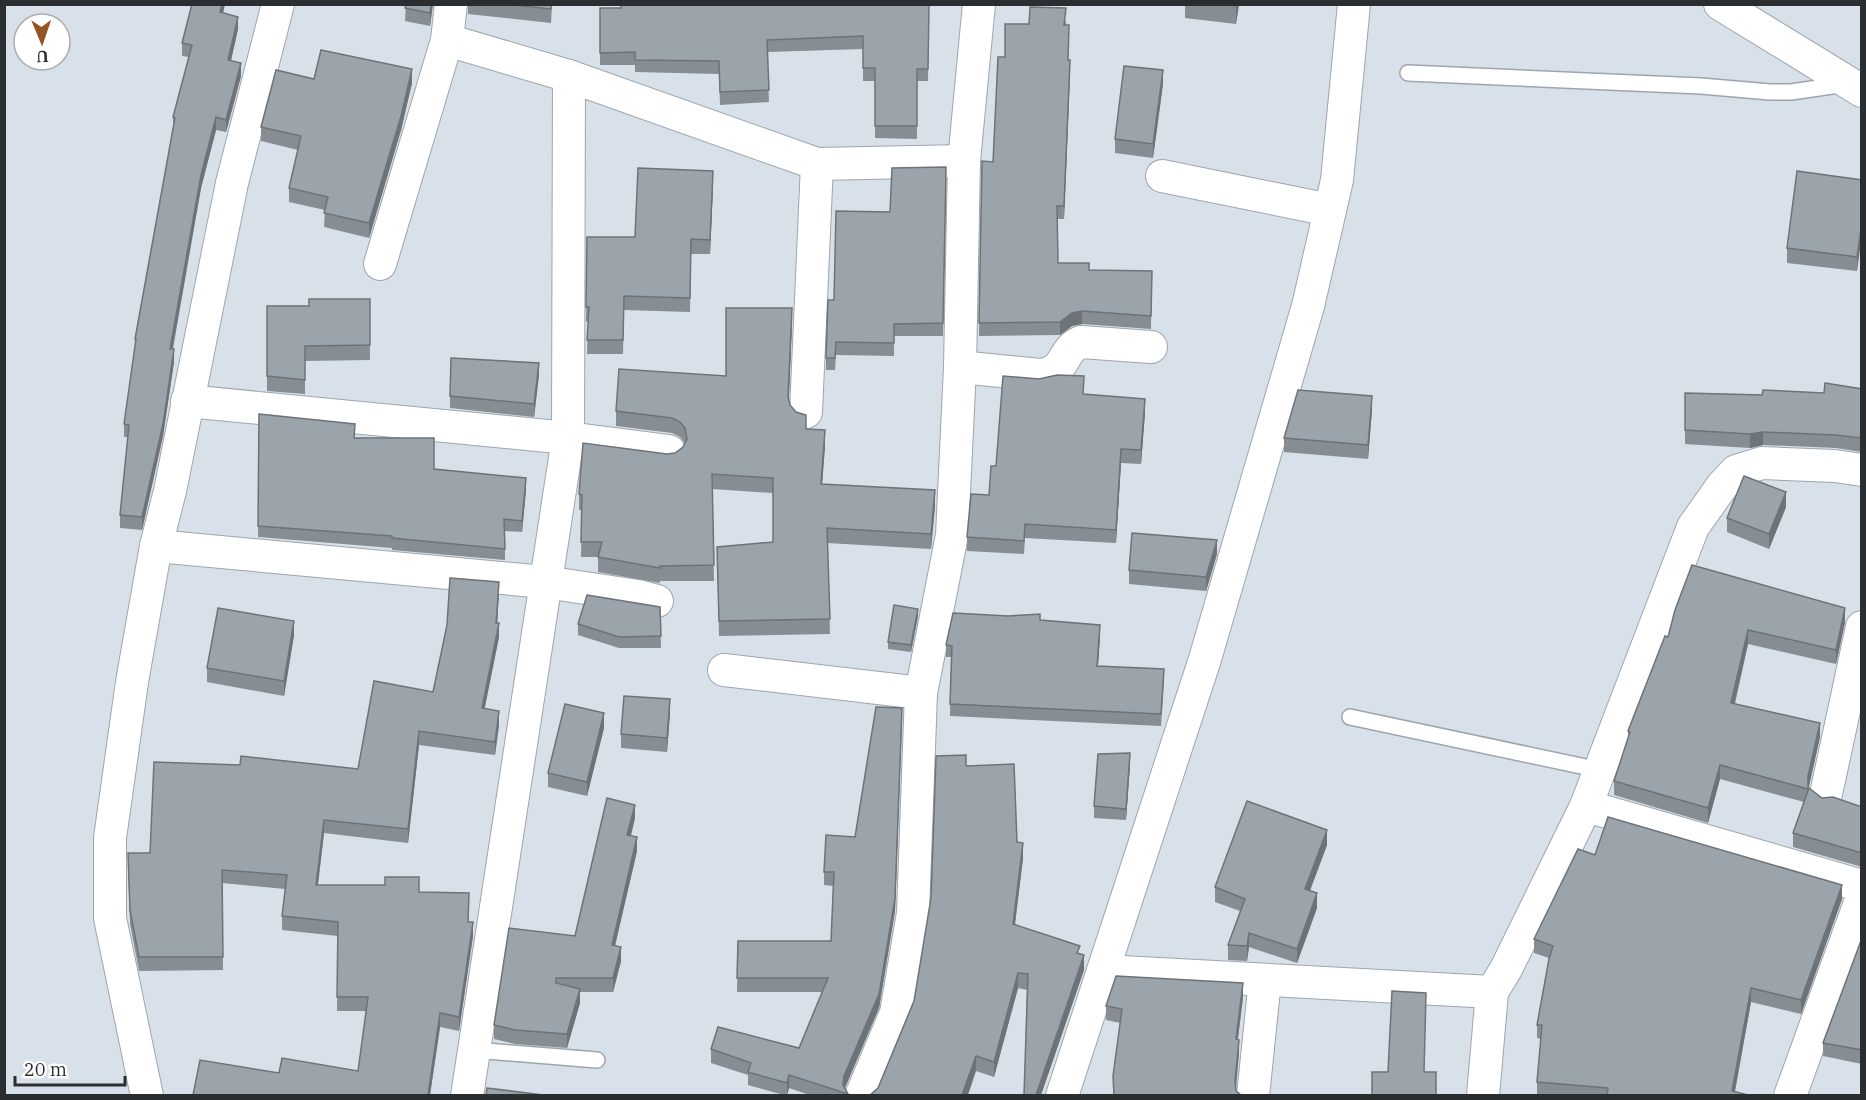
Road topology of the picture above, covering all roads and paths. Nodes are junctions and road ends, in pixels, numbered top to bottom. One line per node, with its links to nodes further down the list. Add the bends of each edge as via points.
1 (278, 4): 17 (street, via 232,183)
2 (451, 4): 6 (street)
3 (980, 4): 10 (street)
4 (1354, 4): 13 (street, via 1337,180)
5 (1720, 4): 9 (street)
6 (447, 40): 8 (street); 14 (street)
7 (1407, 73): 9 (lane, via 1770,92)
8 (569, 76): 11 (street); 19 (street)
9 (1855, 87)
10 (964, 161): 11 (street); 16 (street)
11 (817, 164): 18 (street)
12 (1162, 176): 13 (street)
13 (1330, 210): 34 (street, via 1308,306 1205,659)
14 (380, 264)
15 (1151, 347): 16 (street, via 1081,342 1073,345 1059,369 1041,375)
16 (960, 367): 27 (street, via 952,535)
17 (187, 401): 19 (street); 22 (street)
18 (806, 412)
19 (568, 438): 20 (street); 23 (street)
20 (669, 451)
21 (1862, 470): 29 (street, via 1762,464 1736,471 1722,486 1693,527)
22 (156, 546): 23 (street); 39 (street, via 110,838 110,918)
23 (545, 582): 24 (street); 37 (street)
24 (657, 602)
25 (1862, 627): 30 (street)
26 (724, 670): 27 (street)
27 (921, 693): 41 (street, via 913,913 896,1013)
28 (1350, 717): 29 (lane)
29 (1600, 770): 31 (street)
30 (1826, 794)
31 (1586, 806): 32 (street); 36 (street)
32 (1862, 886)
33 (1862, 897): 45 (street)
34 (1103, 971): 35 (street); 42 (street)
35 (1265, 980): 36 (street); 43 (street)
36 (1492, 992): 44 (street)
37 (474, 1050): 38 (lane); 40 (street)
38 (597, 1060)
39 (147, 1095)
40 (467, 1095)
41 (861, 1095)
42 (1062, 1095)
43 (1253, 1095)
44 (1483, 1095)
45 (1790, 1095)

